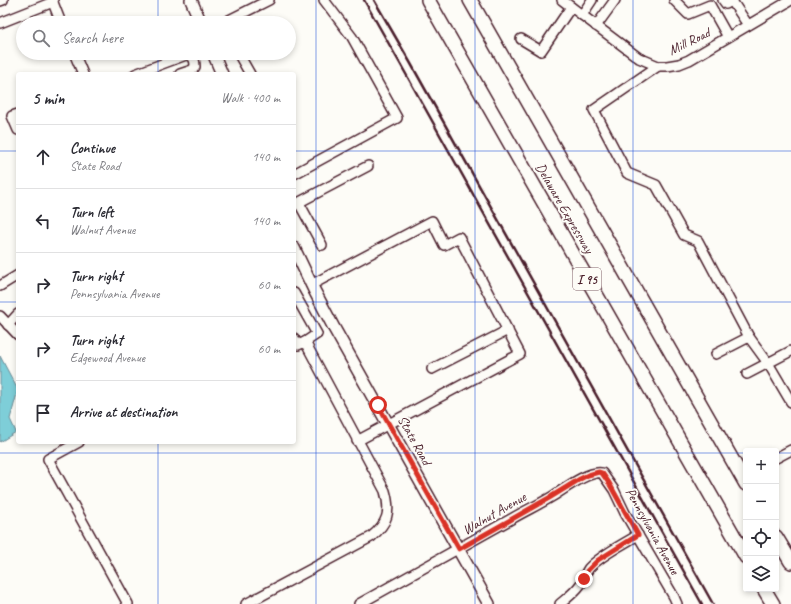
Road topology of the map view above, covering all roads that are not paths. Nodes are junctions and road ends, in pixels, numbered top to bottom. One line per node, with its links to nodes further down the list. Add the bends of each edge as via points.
1 (191, 0): 18 (main road)
2 (269, 0): 19 (street)
3 (324, 0): 39 (street, via 352,37 397,118)
4 (428, 0): 71 (highway, Delaware Expressway / I 95)
5 (470, 0): 67 (highway, Delaware Expressway / I 95)
6 (562, 0): 15 (street, Mill Road)
7 (592, 0): 16 (street)
8 (615, 0): 22 (street)
9 (674, 0): 23 (street, via 688,14 710,5)
10 (730, 0): 21 (street)
11 (791, 0): 13 (street, Mill Road)
12 (52, 1): 14 (street); 17 (street)
13 (781, 3): 21 (street, Mill Road)
14 (36, 4): 20 (street)
15 (571, 7): 16 (street, Mill Road); 24 (street, via 540,51)
16 (582, 15): 22 (street, Mill Road)
17 (58, 16)
18 (198, 16)
19 (237, 16)
20 (0, 23)
21 (748, 25): 23 (street, Mill Road)
22 (596, 26): 30 (street, Mill Road, via 639,58)
23 (728, 37): 30 (street, Mill Road, via 689,60 671,66)
24 (521, 39)
25 (77, 60): 31 (street)
26 (173, 60): 32 (street)
27 (195, 60): 33 (street, via 195,67)
28 (216, 60): 34 (main road)
29 (242, 60): 35 (street)
30 (658, 66): 52 (street, via 594,110 627,173 656,185 684,235 698,241)
31 (82, 72)
32 (140, 72)
33 (186, 72)
34 (221, 72)
35 (249, 72)
36 (16, 115): 37 (street, via 12,116)
37 (16, 125)
38 (368, 166): 40 (street)
39 (296, 173)
40 (296, 204): 41 (street)
41 (322, 245)
42 (296, 252): 44 (main road, State Road)
43 (16, 276): 45 (street)
44 (312, 285): 50 (street, via 432,221 444,245 459,237); 61 (main road, State Road)
45 (0, 286)
46 (296, 297): 54 (street, via 317,334)
47 (0, 316): 49 (street)
48 (16, 316): 49 (street)
49 (8, 325): 51 (street)
50 (508, 330): 58 (street); 61 (street, via 520,354)
51 (16, 333)
52 (748, 337): 56 (street); 57 (street)
53 (296, 342): 54 (street, via 298,345)
54 (305, 342): 62 (street)
55 (791, 351): 57 (street)
56 (716, 354)
57 (768, 363): 59 (street); 60 (street)
58 (432, 369)
59 (747, 374)
60 (791, 402)
61 (389, 424): 62 (street); 70 (main road, State Road)
62 (357, 441): 75 (street, via 385,491 388,512 385,522 371,537)
63 (70, 445): 74 (street, via 48,460)
64 (791, 450): 65 (street)
65 (779, 456)
66 (602, 473): 68 (street, Pennsylvania Avenue); 70 (street, Walnut Avenue, via 580,479)
67 (743, 479)
68 (638, 535): 78 (street, via 594,564 580,585); 79 (street, Pennsylvania Avenue)
69 (779, 541): 72 (highway)
70 (459, 549): 76 (street, Walnut Avenue); 77 (main road, State Road)
71 (745, 556)
72 (791, 562)
73 (766, 592): 80 (highway)
74 (128, 604)
75 (246, 604)
76 (360, 604)
77 (489, 604)
78 (560, 604)
79 (677, 604)
80 (773, 604)

